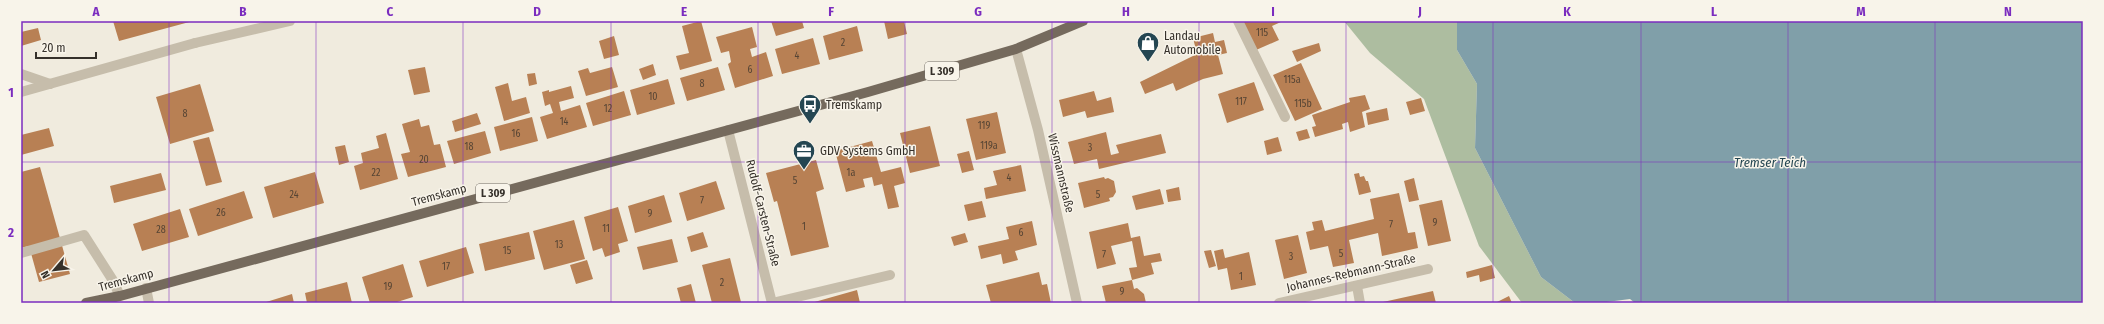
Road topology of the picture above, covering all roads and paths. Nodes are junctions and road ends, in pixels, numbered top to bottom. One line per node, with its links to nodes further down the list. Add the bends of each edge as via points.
1 (290, 21): 6 (street, via 197,43)
2 (1083, 21): 4 (main road, L 309)
3 (1238, 21): 8 (street)
4 (1016, 49): 9 (main road, Tremskamp / L 309); 19 (street, Wissmannstraße, via 1038,130)
5 (21, 74): 6 (street)
6 (50, 84): 7 (street)
7 (21, 92)
8 (1285, 117)
9 (728, 130): 14 (main road, Tremskamp / L 309); 18 (street, Rudolf-Carsten-Straße)
10 (21, 253): 15 (street, via 84,235)
11 (1428, 269): 13 (street, Johannes-Rebmann-Straße)
12 (890, 275): 18 (street)
13 (1356, 286): 20 (street, Johannes-Rebmann-Straße); 21 (street)
14 (146, 288): 15 (main road, Tremskamp / L 309); 17 (street)
15 (120, 296): 16 (main road, Tremskamp / L 309)
16 (86, 303)
17 (149, 303)
18 (772, 303)
19 (1077, 303)
20 (1279, 303)
21 (1360, 303)

